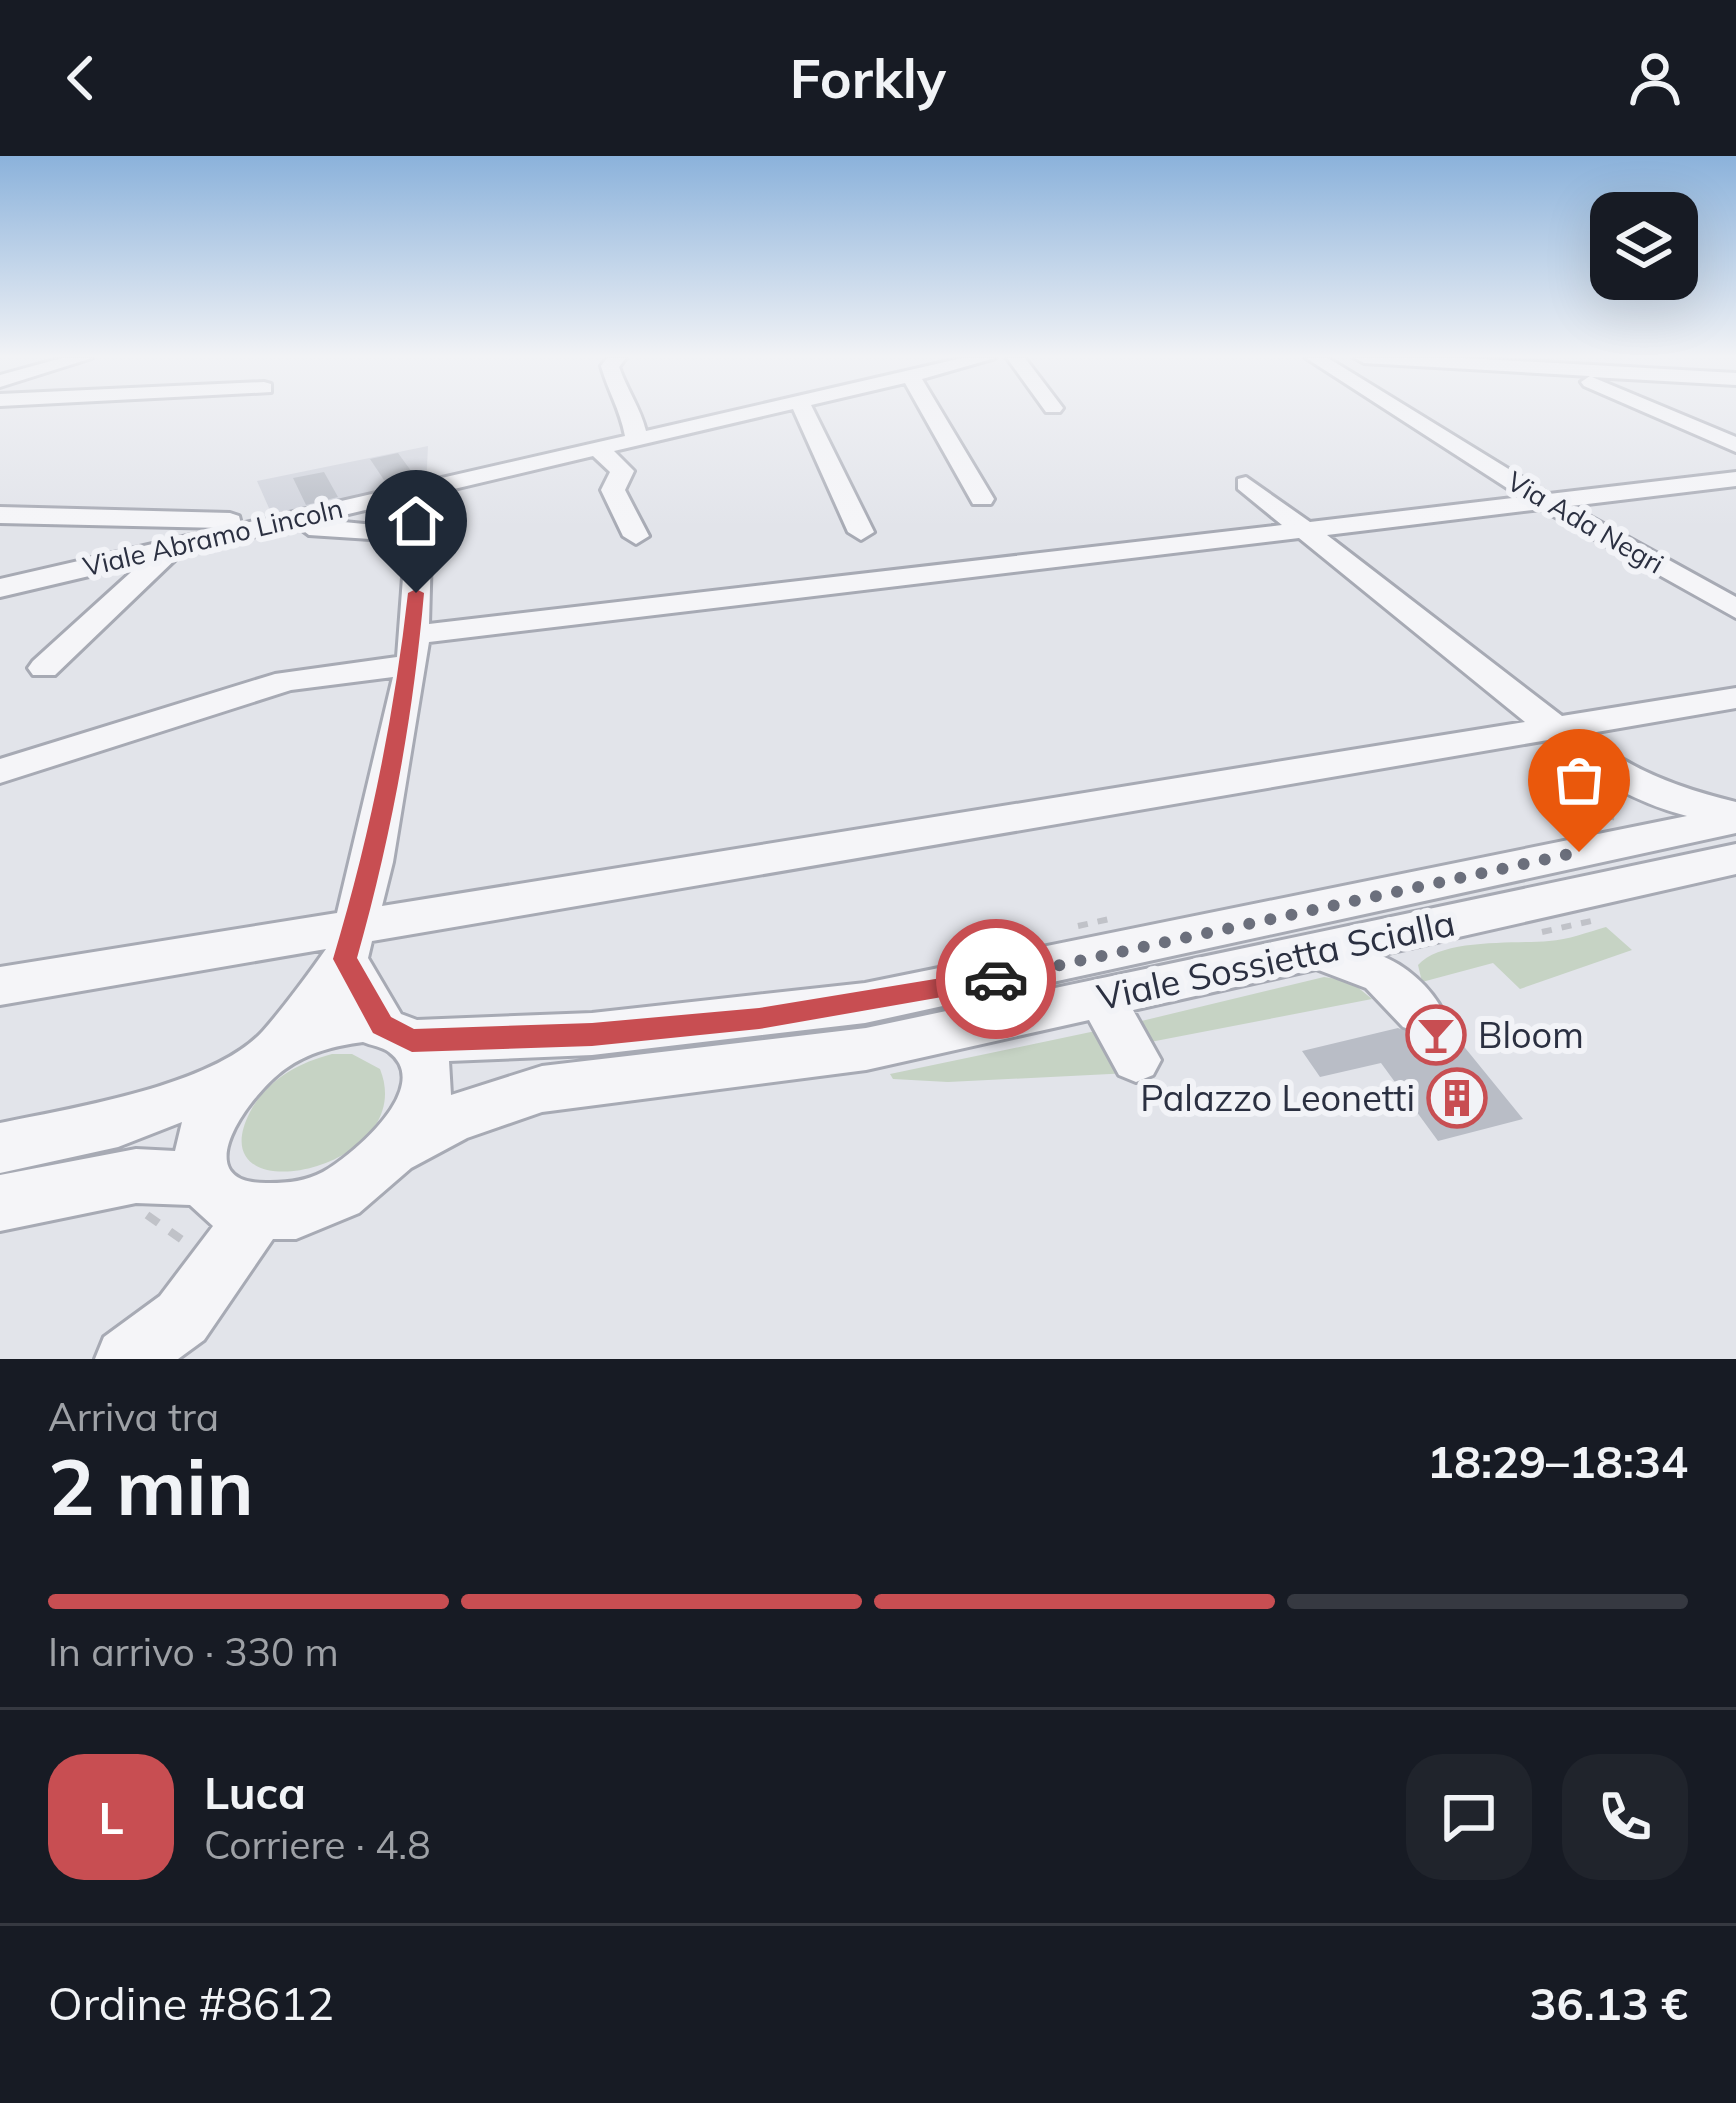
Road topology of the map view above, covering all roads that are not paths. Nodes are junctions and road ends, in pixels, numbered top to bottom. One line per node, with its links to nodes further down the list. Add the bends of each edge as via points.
1 (632, 414): 7 (street)
2 (743, 414): 7 (street, Viale Abramo Lincoln)
3 (805, 414): 20 (street)
4 (932, 414): 13 (street)
5 (1404, 414): 14 (street, Via Ada Negri)
6 (1661, 414): 8 (street)
7 (638, 439): 9 (street, Viale Abramo Lincoln)
8 (1736, 445)
9 (599, 450): 11 (street, Viale Abramo Lincoln); 21 (street, via 631,471 613,490)
10 (1736, 479): 14 (street)
11 (442, 484): 15 (street); 17 (street, Viale Abramo Lincoln)
12 (1246, 484): 18 (street)
13 (982, 500)
14 (1544, 502): 18 (street); 25 (street, Via Ada Negri)
15 (423, 509): 19 (street); 23 (street, via 432,521)
16 (0, 515): 17 (street)
17 (276, 524): 19 (street); 22 (street, Viale Abramo Lincoln)
18 (1305, 530): 26 (street); 29 (street)
19 (382, 532): 23 (street, via 416,539)
20 (861, 532)
21 (636, 536)
22 (173, 548): 24 (street, Viale Abramo Lincoln); 27 (street)
23 (418, 551): 26 (street)
24 (0, 588)
25 (1736, 609)
26 (413, 650): 30 (street); 36 (street, via 373,862)
27 (44, 668)
28 (1736, 698): 29 (street)
29 (1556, 728): 31 (street); 36 (street)
30 (0, 771)
31 (1611, 782): 32 (street); 33 (street, via 1631,805 1633,827)
32 (1736, 818): 33 (street, Viale Sossietta Scialla)
33 (1612, 835): 40 (street, Viale Sossietta Scialla, via 865,1004 592,1034)
34 (1736, 860): 35 (street, Viale Sossietta Scialla)
35 (1402, 933): 37 (street, Viale Sossietta Scialla); 37 (street, via 1389,958 1410,1002 1365,965)
36 (349, 943): 38 (street); 40 (street); 42 (street)
37 (1318, 951): 39 (street, Viale Sossietta Scialla)
38 (0, 986)
39 (1102, 999): 41 (street); 44 (street, Viale Sossietta Scialla, via 845,1052 542,1089 452,1119)
40 (397, 1033): 42 (street, Viale Sossietta Scialla, via 342,1024); 44 (street, Viale Sossietta Scialla, via 421,1054 427,1088)
41 (1134, 1056)
42 (258, 1062): 43 (street, Viale Sossietta Scialla, via 118,1123); 45 (street, via 206,1128)
43 (0, 1148)
44 (398, 1148): 47 (street, Viale Sossietta Scialla, via 334,1197)
45 (205, 1179): 46 (street, via 136,1176); 47 (street, via 219,1199)
46 (0, 1203)
47 (259, 1213): 48 (street, via 182,1318)
48 (126, 1359)

